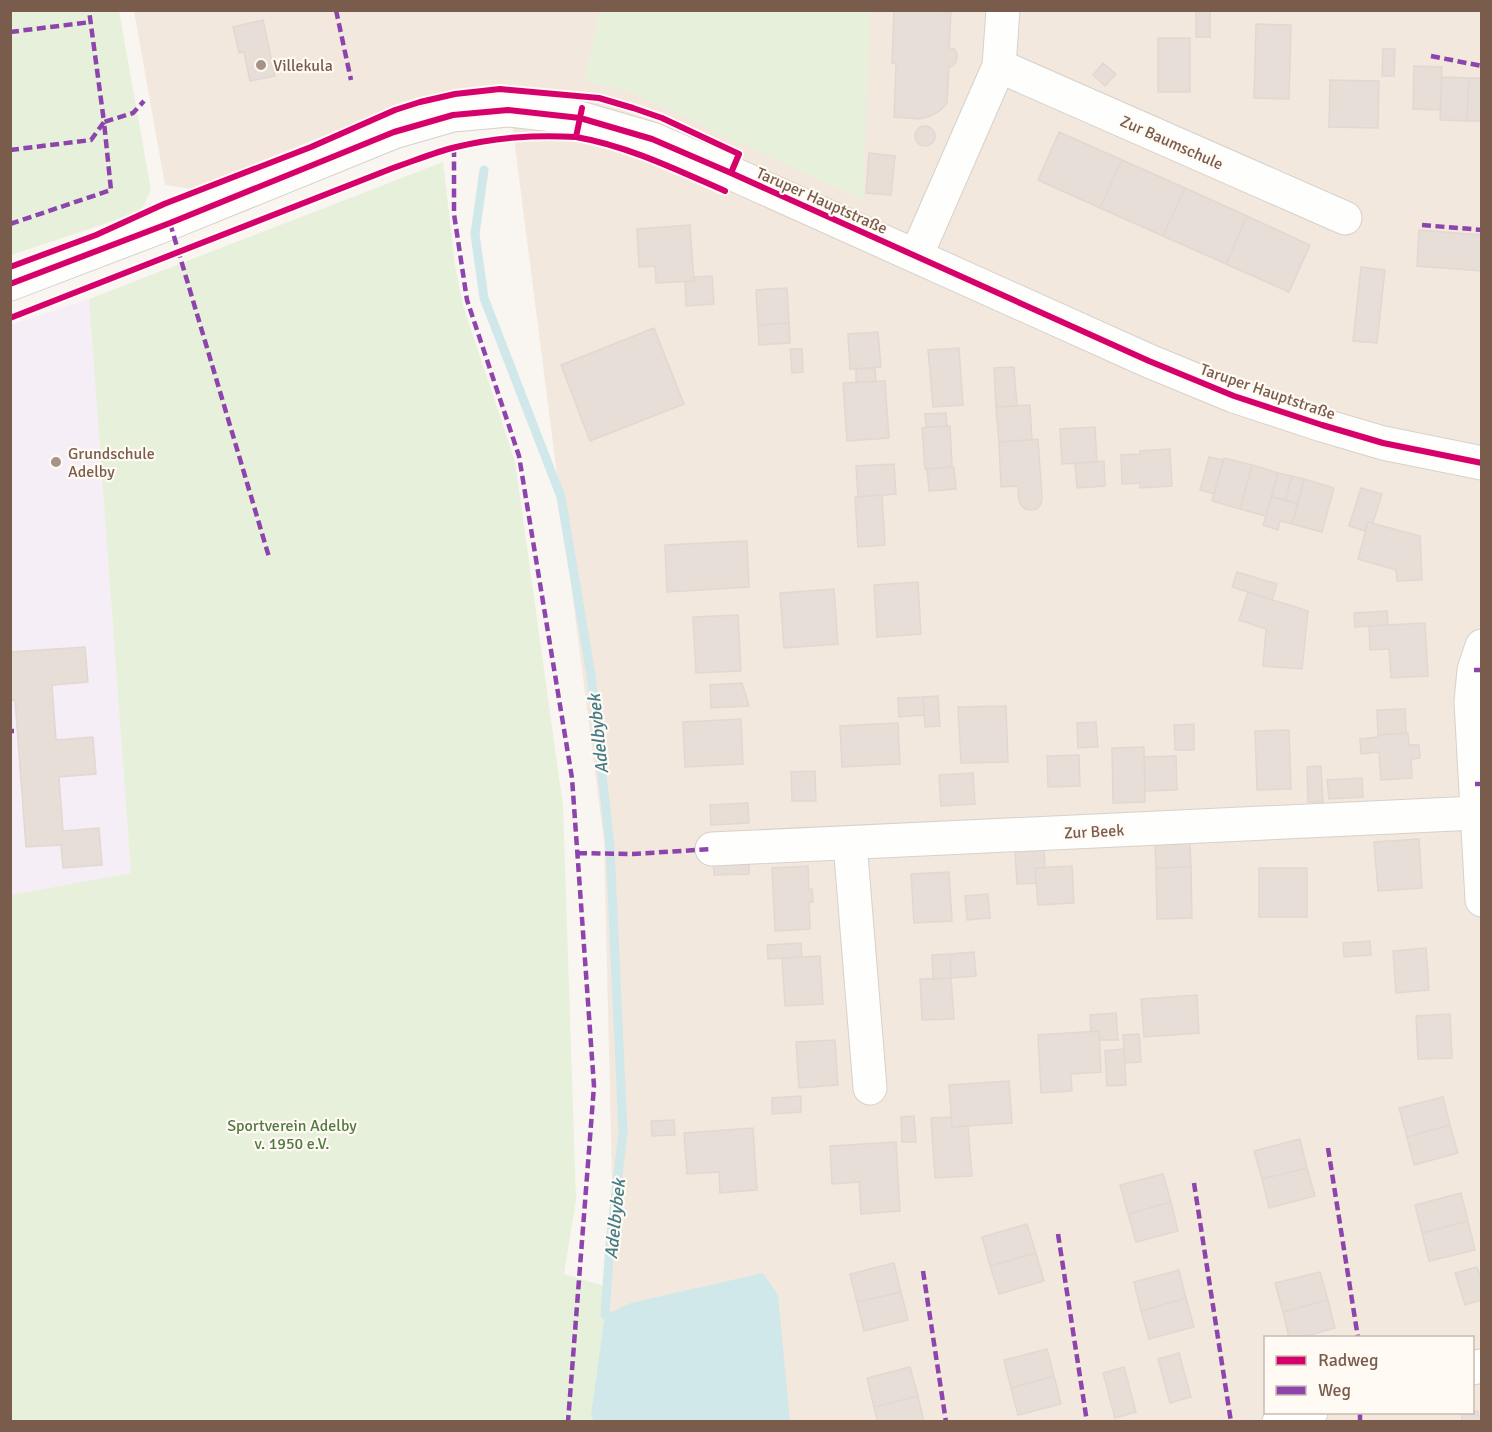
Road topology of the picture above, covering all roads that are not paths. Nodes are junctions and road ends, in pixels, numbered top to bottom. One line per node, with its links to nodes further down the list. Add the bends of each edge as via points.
1 (1003, 10): 2 (street)
2 (999, 66): 3 (street, Zur Baumschule); 4 (street)
3 (1345, 218)
4 (916, 256): 5 (street, Taruper Hauptstraße, via 652,139 580,118 508,110 453,115 394,132); 6 (street, Taruper Hauptstraße, via 1234,396 1383,443)
5 (10, 284)
6 (1482, 463)
7 (1482, 646): 8 (street, via 1474,670 1471,702)
8 (1476, 813): 9 (street, Zur Beek); 11 (street)
9 (850, 843): 10 (street, Zur Beek); 12 (street)
10 (712, 849)
11 (1482, 900)
12 (870, 1088)
13 (1307, 1414): 14 (street)
14 (1279, 1422)

